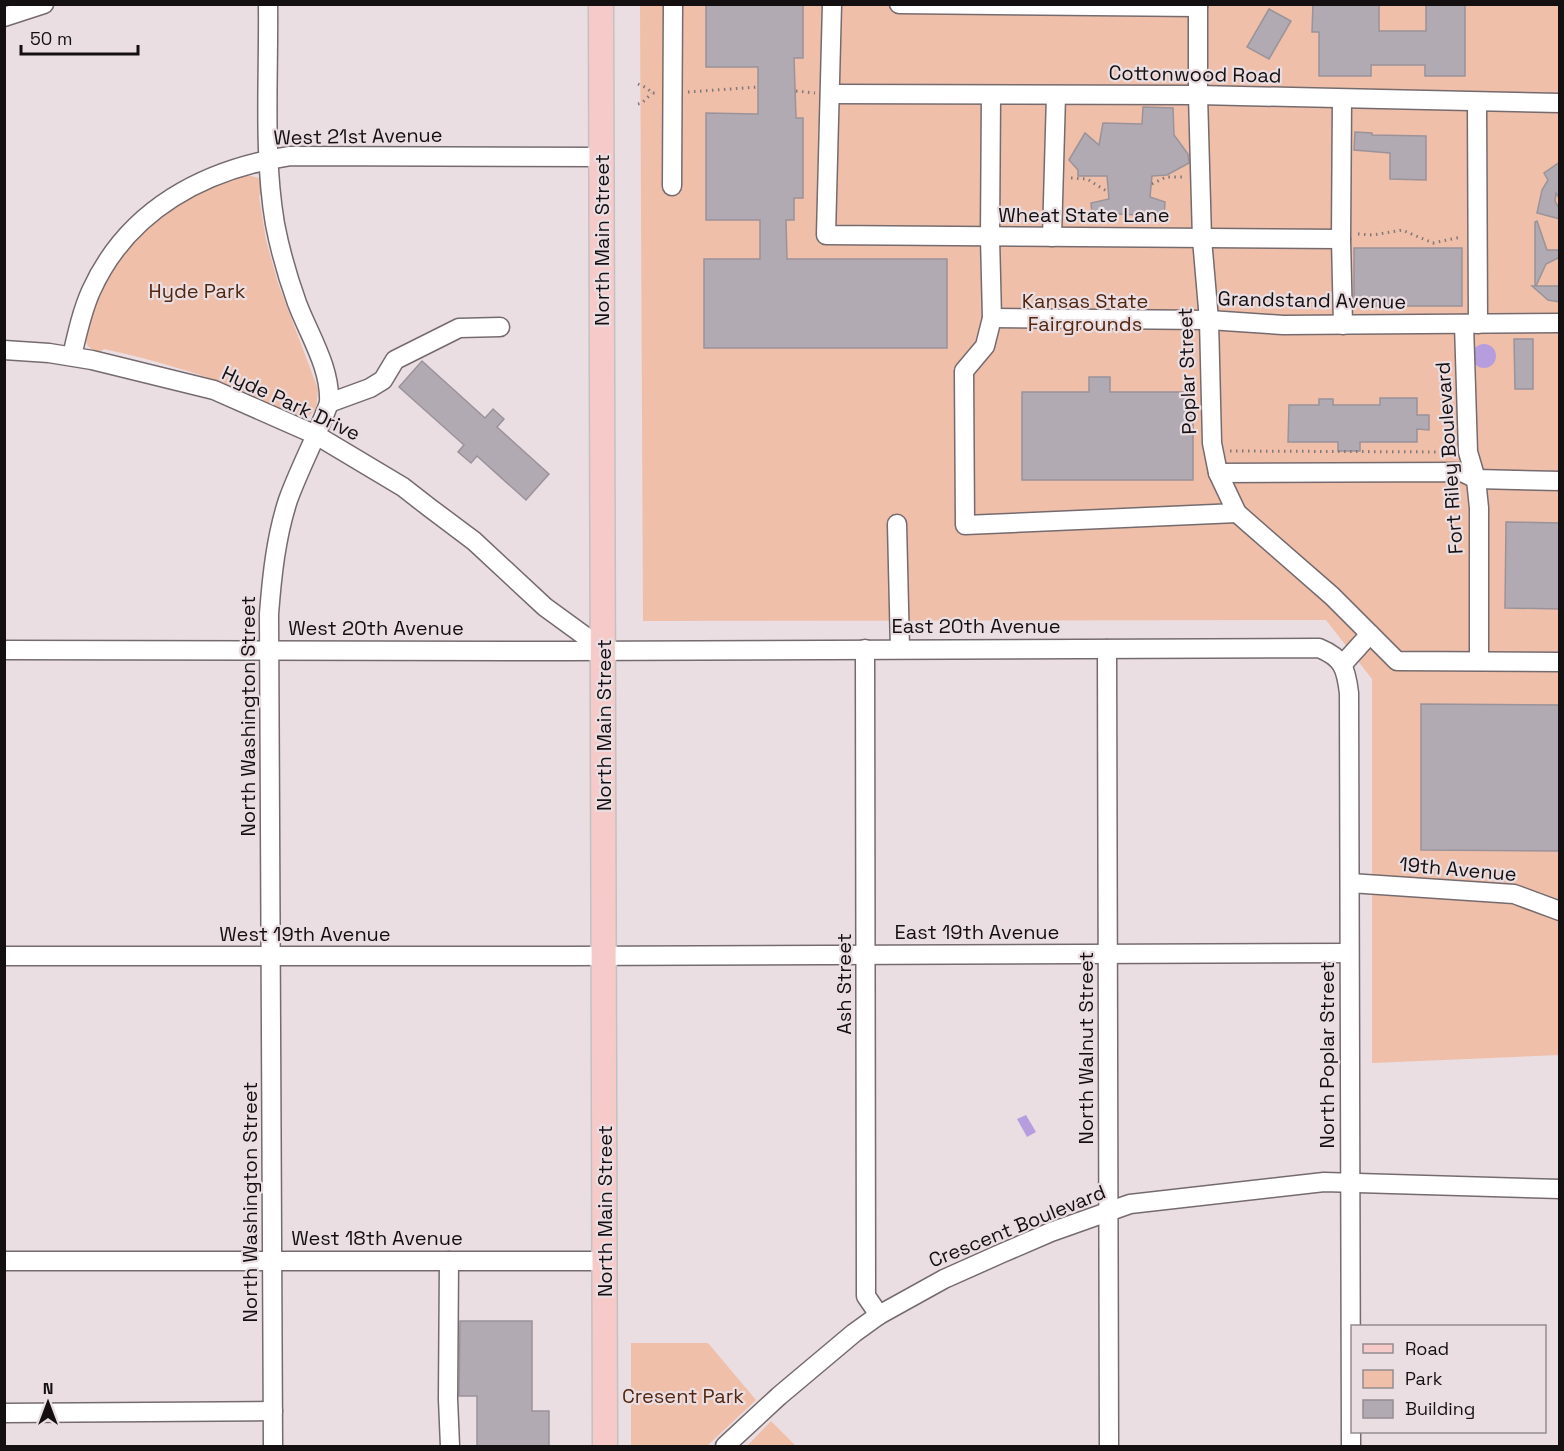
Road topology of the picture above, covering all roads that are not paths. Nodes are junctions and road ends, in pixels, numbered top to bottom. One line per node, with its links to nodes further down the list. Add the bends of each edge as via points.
1 (44, 4): 8 (street)
2 (268, 4): 17 (street)
3 (601, 4): 16 (main road, North Main Street)
4 (673, 4): 18 (street)
5 (831, 4): 9 (street)
6 (899, 4): 7 (street)
7 (1198, 6): 12 (street, Poplar Street)
8 (4, 17)
9 (830, 94): 10 (street, Cottonwood Road); 19 (street, Wheat State Lane, via 826,235)
10 (992, 95): 11 (street, Cottonwood Road); 19 (street)
11 (1056, 95): 12 (street, Cottonwood Road); 20 (street)
12 (1198, 95): 13 (street, Cottonwood Road); 22 (street, Poplar Street)
13 (1342, 99): 14 (street, Cottonwood Road); 21 (street)
14 (1477, 103): 15 (street, Cottonwood Road); 26 (street, Fort Riley Boulevard, via 1478,237)
15 (1560, 103)
16 (602, 157): 17 (street, West 21st Avenue); 44 (main road, North Main Street)
17 (269, 159): 30 (street, West 21st Avenue, via 193,185 141,221 109,258 96,280); 31 (street, via 283,256 328,382)
18 (672, 186)
19 (990, 237): 20 (street, Wheat State Lane); 23 (street)
20 (1052, 237): 22 (street, Wheat State Lane)
21 (1341, 237): 22 (street, Wheat State Lane); 27 (street)
22 (1202, 238): 24 (street, Poplar Street)
23 (992, 318): 24 (street, Grandstand Avenue); 36 (street, via 985,346 964,371 965,525)
24 (1209, 320): 27 (street, Grandstand Avenue); 33 (street, Poplar Street)
25 (1560, 323): 26 (street, Grandstand Avenue)
26 (1471, 324): 27 (street, Grandstand Avenue); 34 (street, Fort Riley Boulevard, via 1468,452)
27 (1343, 325)
28 (500, 327): 31 (street, via 459,328 395,360 383,380 370,388)
29 (4, 350): 30 (street, Hyde Park Drive)
30 (72, 356): 32 (street, Hyde Park Drive, via 214,390)
31 (329, 402): 32 (street, North Washington Street)
32 (316, 435): 43 (street, North Washington Street, via 280,529 272,575); 44 (street, Hyde Park Drive, via 421,501 474,541 546,607)
33 (1218, 473): 34 (street, via 1462,472); 36 (street, Poplar Street)
34 (1476, 479): 35 (street); 45 (street, Fort Riley Boulevard)
35 (1560, 481)
36 (1237, 513): 38 (street, Poplar Street)
37 (897, 524): 40 (street)
38 (1370, 634): 45 (street, Poplar Street, via 1397,661); 47 (street)
39 (866, 649): 40 (street, East 20th Avenue); 44 (street, East 20th Avenue); 53 (street, Ash Street)
40 (900, 649): 41 (street, East 20th Avenue)
41 (1107, 649): 47 (street, East 20th Avenue, via 1319,648 1334,654); 51 (street, North Walnut Street)
42 (4, 650): 43 (street, West 20th Avenue)
43 (269, 650): 44 (street, West 20th Avenue); 55 (street, North Washington Street)
44 (604, 650): 52 (main road, North Main Street)
45 (1479, 661): 46 (street)
46 (1560, 662)
47 (1342, 664): 48 (street, North Poplar Street, via 1349,693)
48 (1350, 883): 49 (street, 19th Avenue, via 1514,894); 50 (street, North Poplar Street)
49 (1560, 911)
50 (1349, 953): 51 (street, East 19th Avenue); 56 (street, North Poplar Street)
51 (1108, 954): 53 (street, East 19th Avenue); 58 (street, North Walnut Street)
52 (605, 955): 53 (street, East 19th Avenue); 55 (street, West 19th Avenue); 62 (main road, North Main Street)
53 (866, 955): 63 (street, Ash Street, via 866,1296)
54 (4, 956): 55 (street, West 19th Avenue)
55 (271, 957): 59 (street, North Washington Street)
56 (1350, 1183): 57 (street, Crescent Boulevard); 58 (street, Crescent Boulevard, via 1324,1182 1130,1204); 71 (street, North Poplar Street)
57 (1560, 1189)
58 (1109, 1212): 63 (street, Crescent Boulevard, via 1051,1232 944,1279); 70 (street, North Walnut Street)
59 (274, 1260): 60 (street, West 18th Avenue); 61 (street, West 18th Avenue); 64 (street, North Washington Street)
60 (4, 1261)
61 (449, 1261): 62 (street, West 18th Avenue); 67 (street)
62 (605, 1261): 68 (main road, North Main Street)
63 (879, 1315): 69 (street, Crescent Boulevard, via 779,1396)
64 (273, 1411): 65 (street); 66 (street, North Washington Street)
65 (4, 1413)
66 (273, 1446)
67 (450, 1446)
68 (605, 1446)
69 (725, 1446)
70 (1109, 1446)
71 (1351, 1446)

